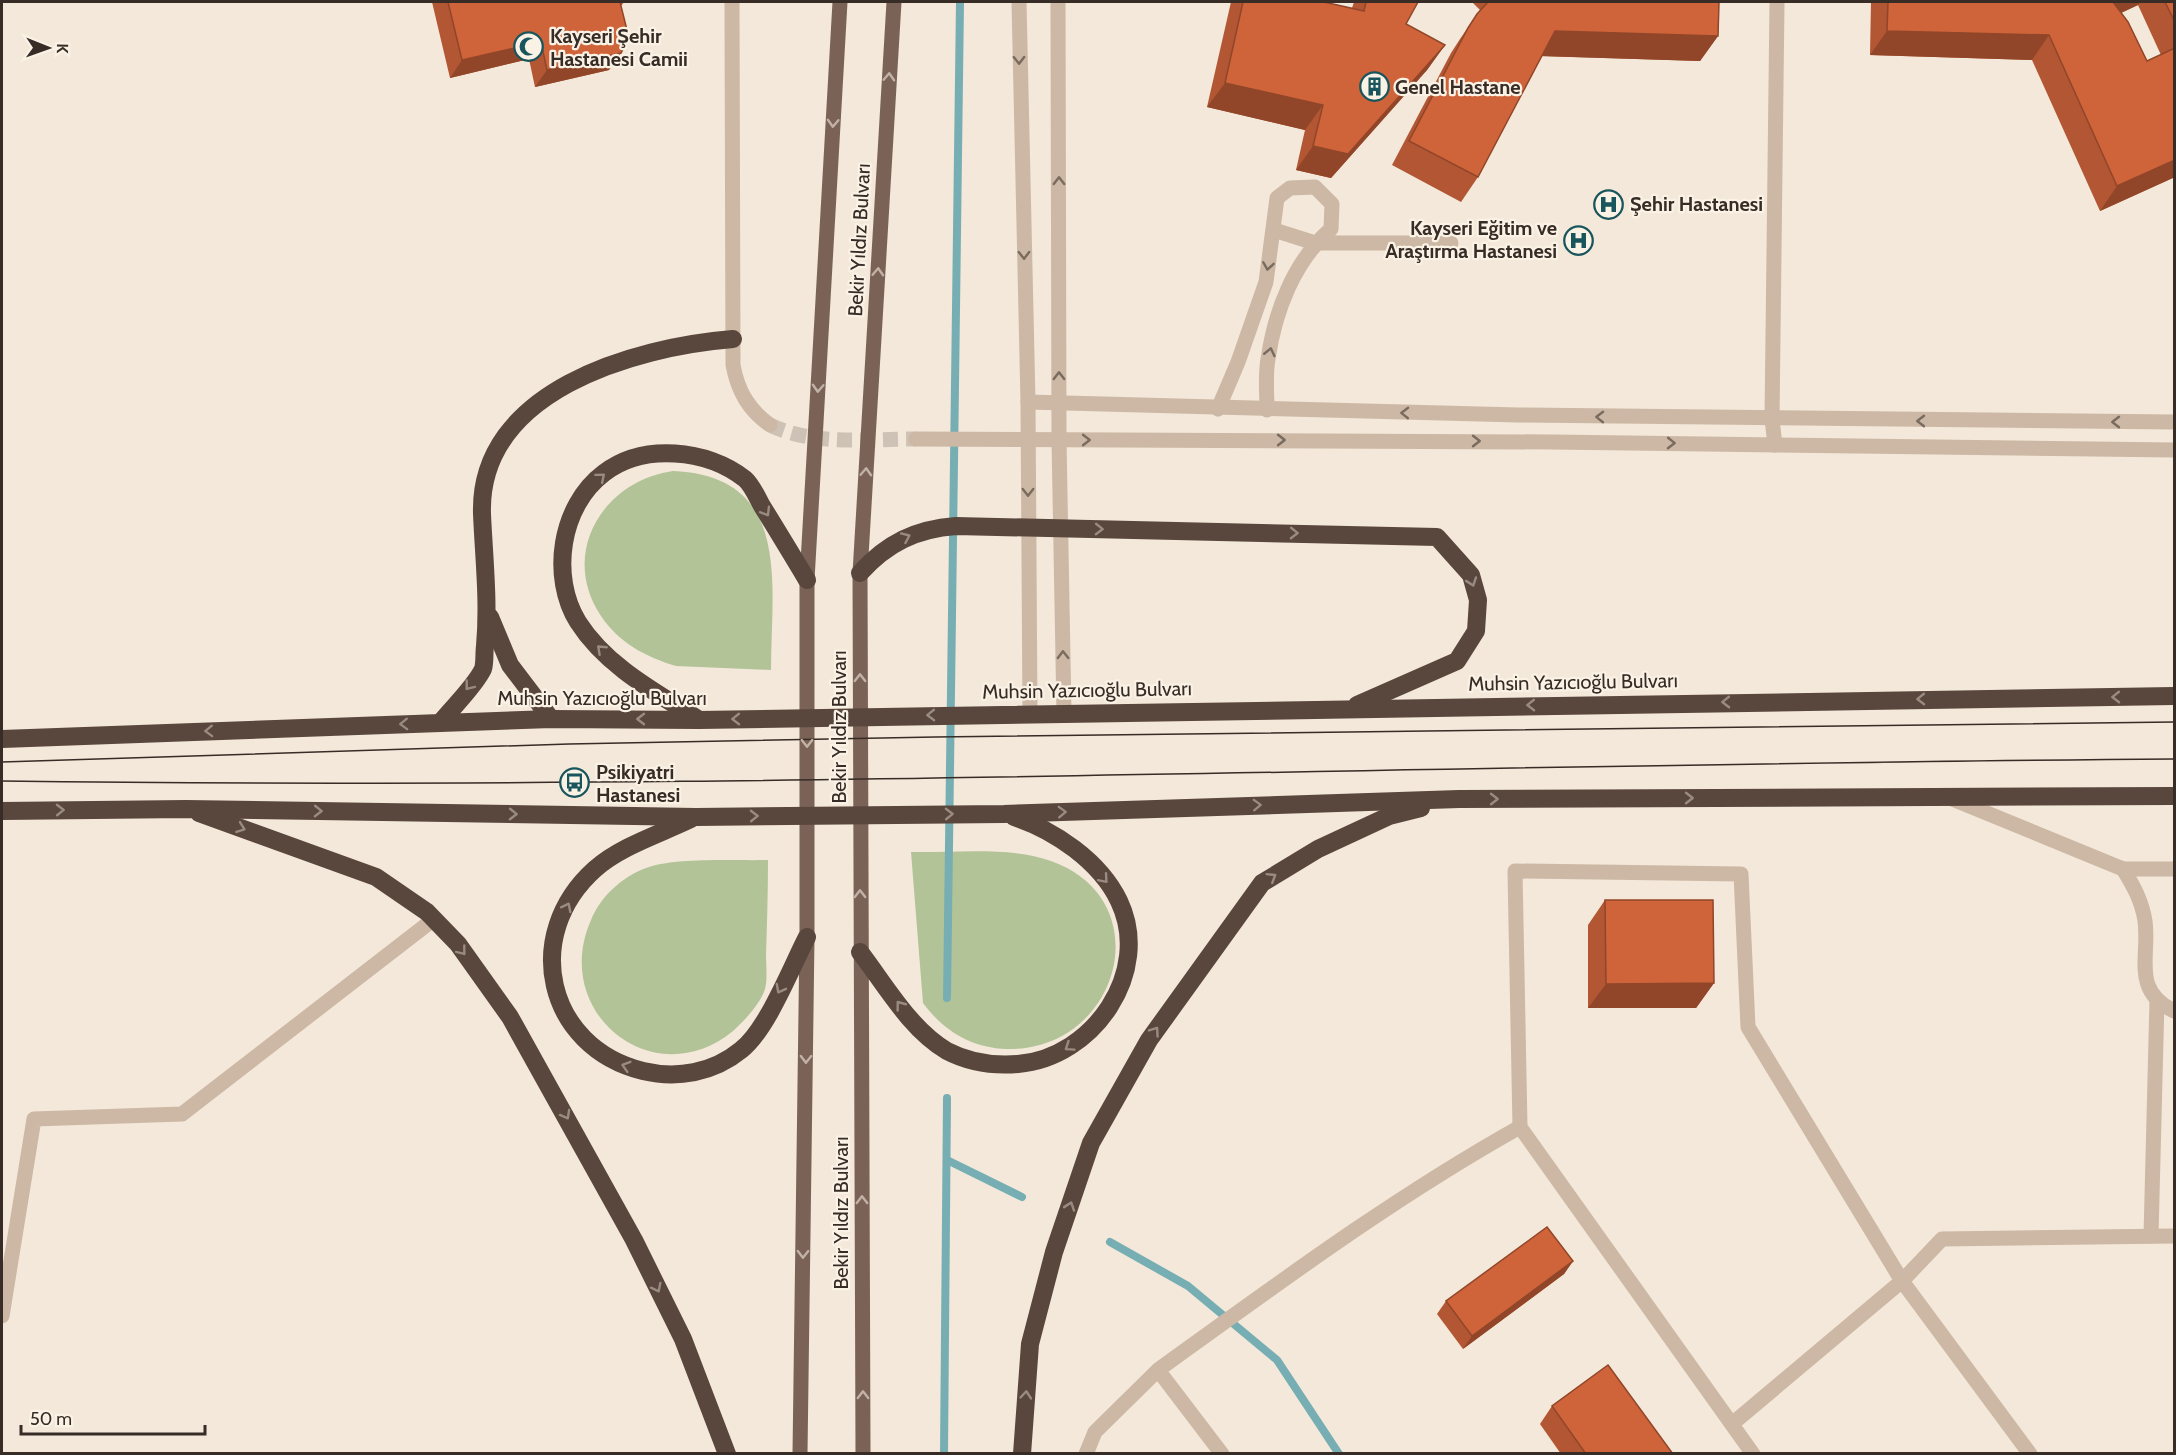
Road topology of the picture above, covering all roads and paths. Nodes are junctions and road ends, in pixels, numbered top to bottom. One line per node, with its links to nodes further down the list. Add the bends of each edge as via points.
1 (732, 2): 10 (street)
2 (840, 2): 24 (main road, Bekir Yıldız Bulvarı, one-way to 24)
3 (894, 2): 23 (main road, Bekir Yıldız Bulvarı, one-way to 3)
4 (1019, 2): 11 (street, one-way to 11)
5 (1058, 2): 12 (street, one-way to 5)
6 (1778, 2): 15 (street)
7 (1274, 230): 8 (street); 8 (street, via 1277,198 1290,188 1315,187 1332,204 1330,229); 13 (street, one-way to 13, via 1266,282)
8 (1315, 243): 9 (street); 14 (street, one-way to 8, via 1268,360 1286,290)
9 (1451, 243)
10 (733, 339): 17 (street, via 733,365 740,393); 25 (highway, via 672,346 613,364 562,389 515,421 490,461 482,496)
11 (1028, 402): 12 (street); 19 (street)
12 (1059, 403): 13 (street); 20 (street)
13 (1218, 409): 14 (street)
14 (1267, 410): 15 (street, one-way to 14)
15 (1772, 419): 16 (street, one-way to 15); 21 (street)
16 (2175, 422)
17 (770, 425)
18 (916, 439): 19 (street)
19 (1028, 439): 20 (street); 29 (street, one-way to 29)
20 (1059, 439): 21 (street, one-way to 21); 28 (street, one-way to 20)
21 (1775, 445): 22 (street)
22 (2175, 450)
23 (860, 573): 27 (highway, one-way to 27, via 901,539 937,527 1437,537 1471,576 1478,600 1476,631 1457,661); 45 (main road, Bekir Yıldız Bulvarı, one-way to 23)
24 (807, 580): 31 (highway, one-way to 24, via 634,679 588,636 577,620 563,583 563,549 573,514 587,490 616,466 642,456 680,454 716,463 747,481); 44 (main road, Bekir Yıldız Bulvarı, one-way to 44)
25 (488, 612): 30 (highway, via 510,665); 32 (highway, one-way to 32, via 483,669)
26 (2175, 696): 27 (highway, Muhsin Yazıcıoğlu Bulvarı, one-way to 27)
27 (1348, 708): 28 (highway, Muhsin Yazıcıoğlu Bulvarı)
28 (1064, 713): 29 (highway, Muhsin Yazıcıoğlu Bulvarı)
29 (1030, 714): 31 (highway, Muhsin Yazıcıoğlu Bulvarı, one-way to 31)
30 (551, 719): 31 (highway, Muhsin Yazıcıoğlu Bulvarı, one-way to 30); 32 (highway, Muhsin Yazıcıoğlu Bulvarı)
31 (699, 720)
32 (440, 723): 33 (highway, Muhsin Yazıcıoğlu Bulvarı, one-way to 33)
33 (2, 739)
34 (2175, 796): 35 (highway)
35 (1947, 797): 36 (highway, one-way to 35); 41 (street)
36 (1460, 799): 39 (highway, one-way to 36); 58 (highway, one-way to 36, via 1030,1344 1054,1252 1091,1143 1149,1040 1262,883 1318,849 1389,816)
37 (186, 809): 38 (highway, one-way to 37); 40 (highway, one-way to 40); 43 (highway, one-way to 43, via 376,878 403,893)
38 (2, 811)
39 (1004, 814): 40 (highway, one-way to 39); 45 (highway, one-way to 45, via 1047,831 1085,859 1112,889 1125,915 1127,948 1122,981 1109,1009 1084,1037 1056,1056 1027,1064 992,1065 963,1059 917,1026)
40 (696, 817): 44 (highway, one-way to 40, via 756,1036 727,1060 695,1073 665,1075 618,1064 588,1044 568,1020 555,989 555,939 569,902 611,857)
41 (2122, 869): 42 (street); 46 (street, via 2141,903 2146,938 2143,967)
42 (2175, 869)
43 (434, 919): 52 (street, via 182,1114 34,1119); 55 (highway, one-way to 55, via 465,953 510,1017 582,1143 683,1339)
44 (807, 938): 56 (main road, Bekir Yıldız Bulvarı, one-way to 56)
45 (860, 952): 57 (main road, Bekir Yıldız Bulvarı, one-way to 45)
46 (2157, 1000): 47 (street); 49 (street)
47 (2175, 1011)
48 (1520, 1127): 51 (street, via 1515,870 1741,874 1748,1028); 53 (street, via 1458,1161 1334,1244); 54 (street)
49 (2151, 1236): 50 (street); 51 (street, via 1942,1239)
50 (2175, 1236)
51 (1902, 1281): 54 (street); 62 (street)
52 (2, 1316)
53 (1158, 1370): 59 (street, via 1095,1431); 60 (street)
54 (1732, 1424): 61 (street)
55 (727, 1454)
56 (800, 1454)
57 (863, 1454)
58 (1022, 1454)
59 (1086, 1454)
60 (1222, 1454)
61 (1753, 1454)
62 (2030, 1454)

